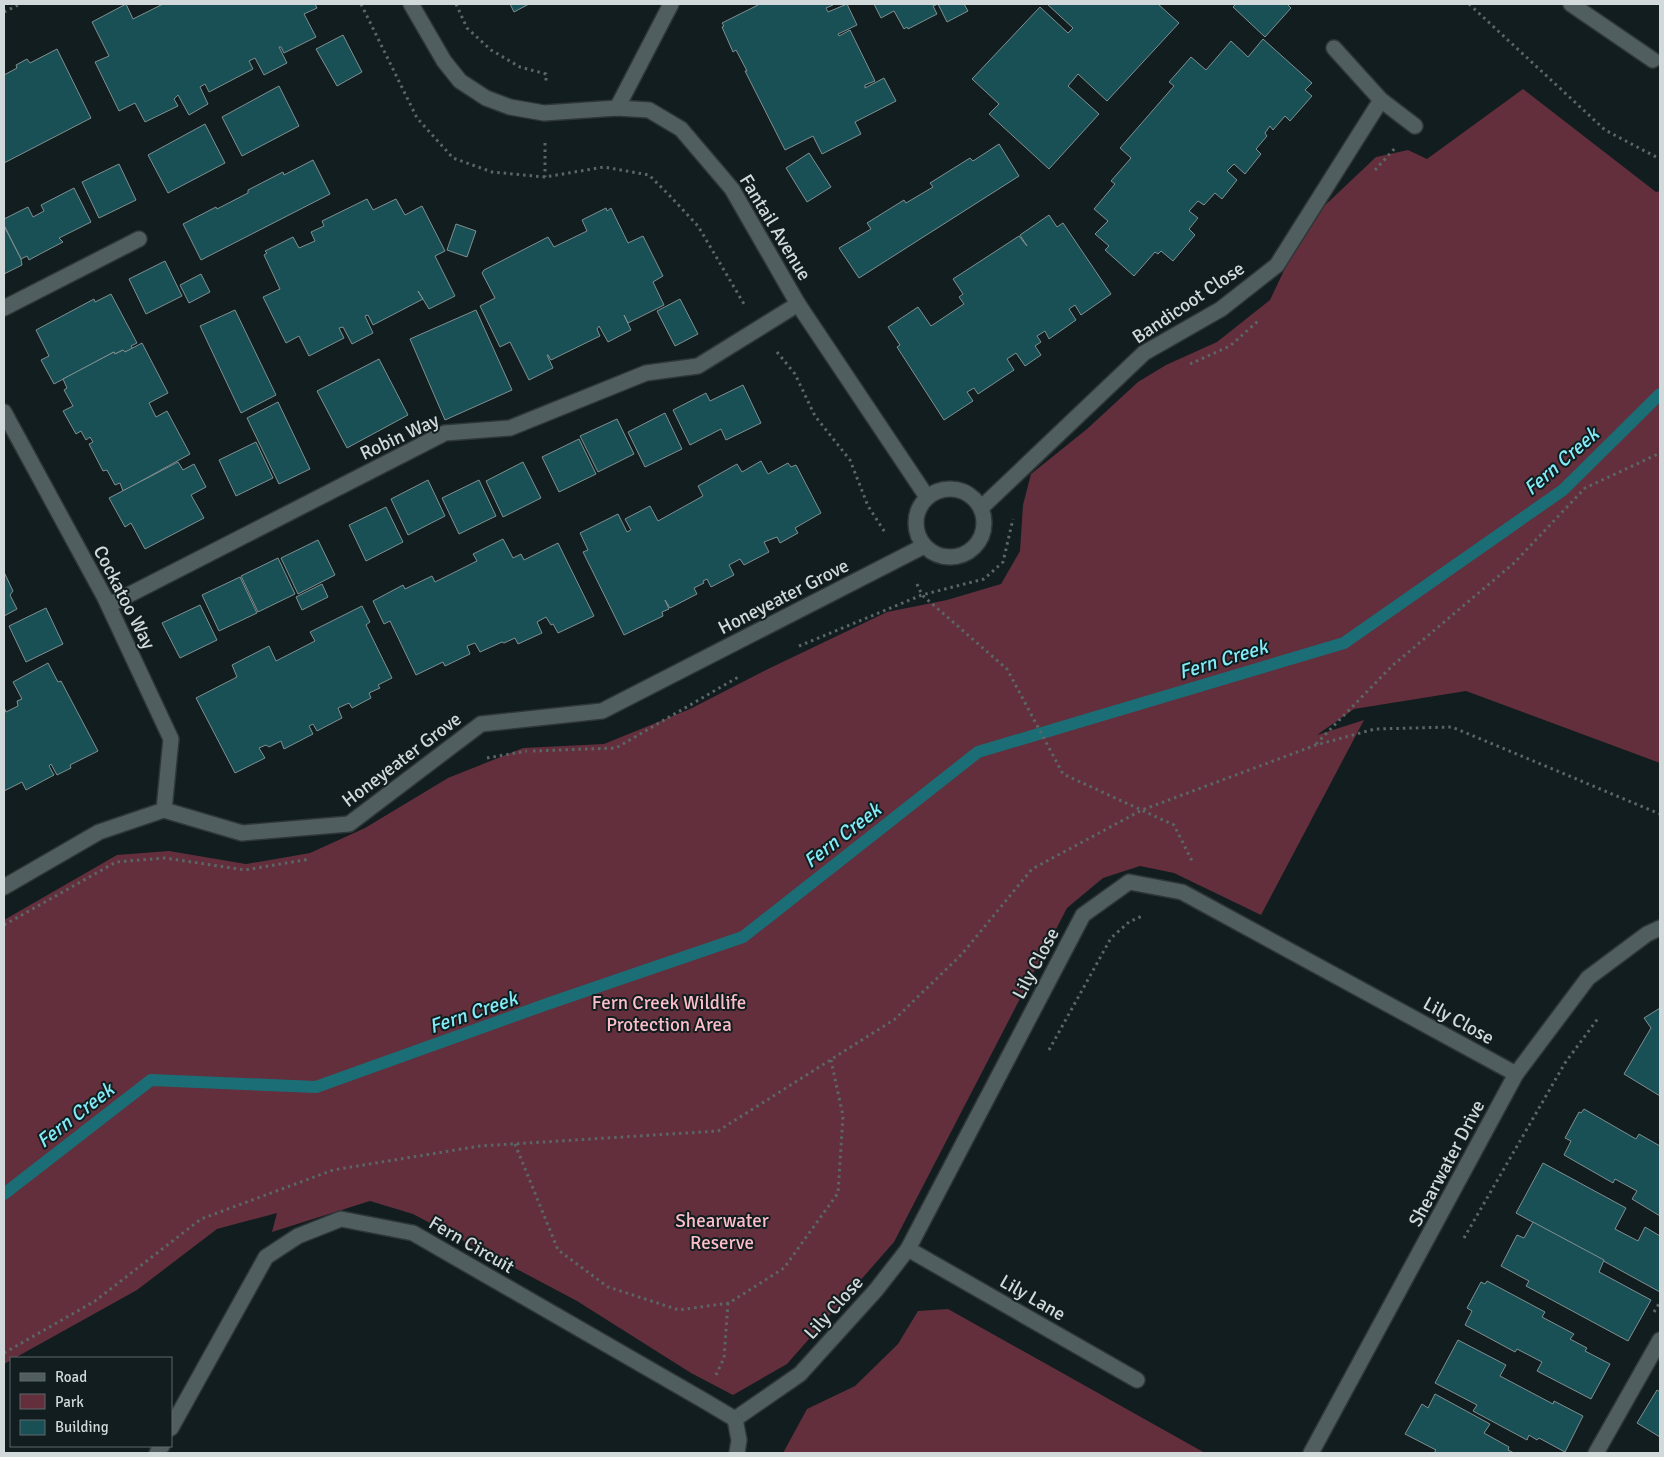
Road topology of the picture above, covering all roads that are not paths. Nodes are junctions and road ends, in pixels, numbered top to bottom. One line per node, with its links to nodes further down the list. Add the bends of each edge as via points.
1 (411, 4): 7 (street, Fantail Avenue, via 444,61 460,81 486,98 510,107 544,113)
2 (671, 4): 7 (street)
3 (1571, 4): 5 (street)
4 (1334, 48): 6 (street)
5 (1653, 60)
6 (1381, 100): 8 (street); 14 (street, Bandicoot Close, via 1276,265 1221,309 1144,353)
7 (617, 108): 10 (street, Fantail Avenue, via 649,110 681,129 732,189)
8 (1415, 126)
9 (140, 239): 11 (street)
10 (798, 304): 13 (street, Fantail Avenue); 16 (street, Robin Way, via 698,366 646,373 510,428 445,433)
11 (4, 308)
12 (4, 412): 16 (street, Cockatoo Way)
13 (927, 497): 14 (street, via 935,491 962,490 976,499); 15 (street, via 917,511 915,521 918,537)
14 (981, 508): 15 (street, via 984,525 973,549 964,555 948,557)
15 (924, 546): 17 (street, Honeyeater Grove, via 602,712 481,724 349,824 242,833)
16 (109, 605): 17 (street, Cockatoo Way, via 171,739)
17 (164, 810): 18 (street, via 99,832)
18 (4, 887)
19 (1660, 928): 20 (street, Shearwater Drive, via 1588,978)
20 (1516, 1074): 21 (street, Lily Close, via 1182,892 1129,882 1083,915); 27 (street, Shearwater Drive)
21 (908, 1249): 23 (street, Lily Lane); 24 (street, Lily Close, via 876,1290 800,1374)
22 (1660, 1340): 28 (street)
23 (1137, 1380)
24 (735, 1419): 25 (street, Fern Circuit, via 413,1233 341,1219 298,1236 266,1257); 26 (street, via 739,1440)
25 (172, 1426)
26 (737, 1453)
27 (1311, 1453)
28 (1596, 1453)

